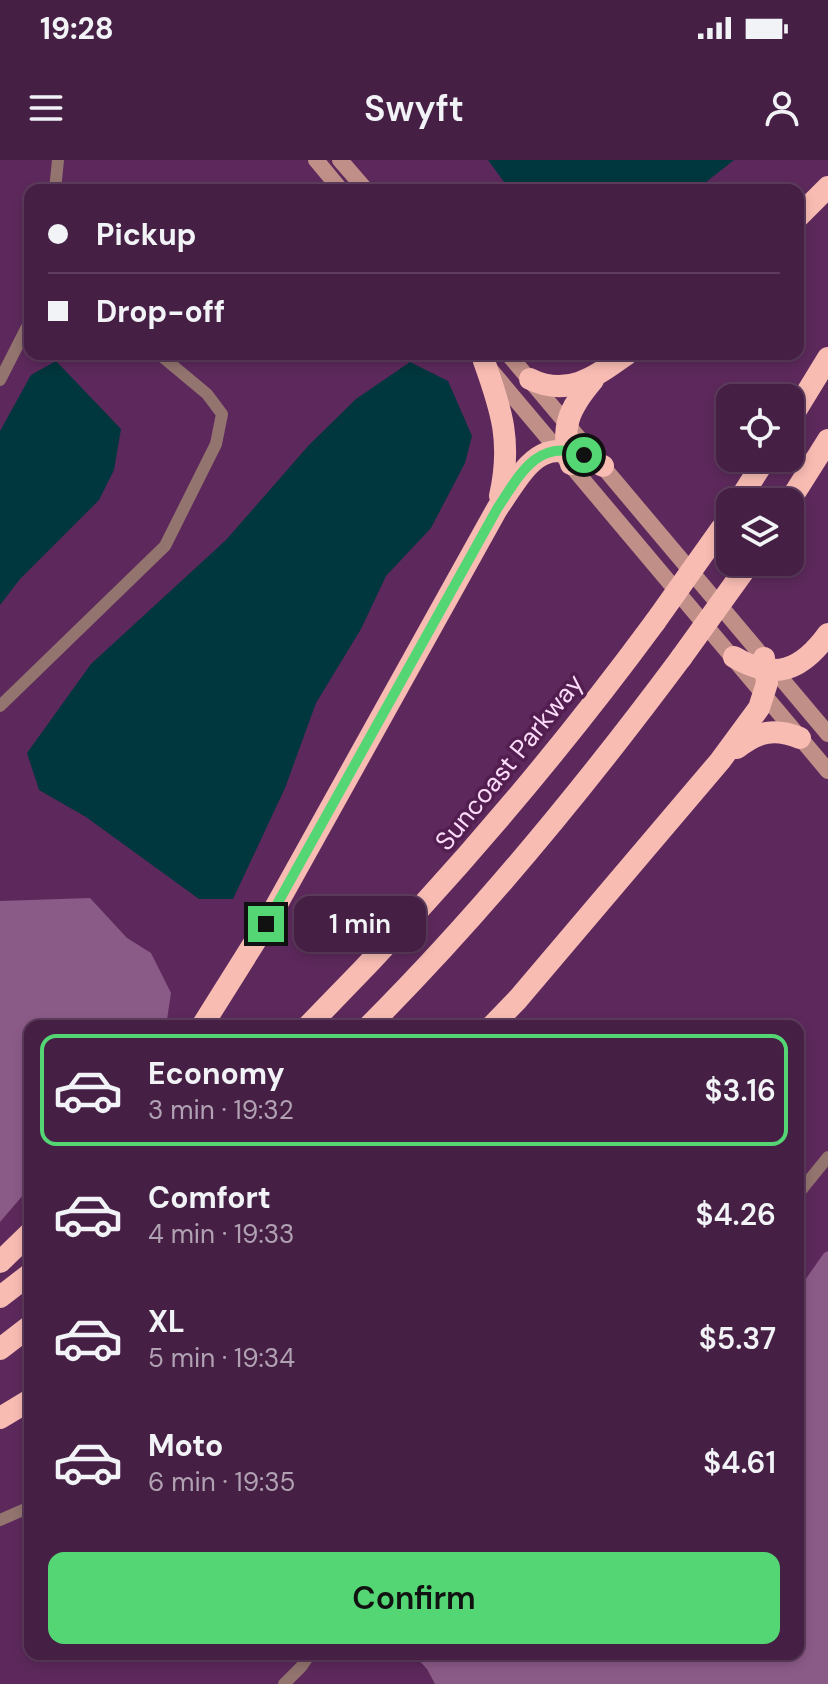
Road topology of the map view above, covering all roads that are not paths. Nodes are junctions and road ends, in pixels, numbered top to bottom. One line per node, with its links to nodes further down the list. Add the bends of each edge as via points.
1 (58, 160): 4 (street)
2 (316, 160): 5 (main road)
3 (340, 160): 6 (main road)
4 (56, 184)
5 (336, 184)
6 (361, 184)
7 (828, 187): 8 (highway)
8 (804, 211)
9 (24, 333): 18 (street)
10 (828, 358): 19 (highway)
11 (166, 360): 32 (street, via 222,414 216,444 165,546)
12 (482, 360): 25 (highway, via 502,411 507,448)
13 (483, 360): 22 (main road)
14 (513, 360): 17 (main road)
15 (619, 360): 16 (highway)
16 (596, 376): 17 (highway, via 560,388); 20 (highway, via 575,402)
17 (530, 379): 20 (main road)
18 (0, 380)
19 (804, 397)
20 (567, 423): 22 (highway); 23 (main road)
21 (828, 440): 24 (highway)
22 (566, 455): 23 (highway); 25 (highway, via 539,456 530,463); 29 (main road)
23 (603, 466): 30 (main road)
24 (798, 488)
25 (497, 509): 37 (highway, via 266,924)
26 (716, 535): 38 (highway, Suncoast Parkway, bridge, via 558,749 454,873)
27 (740, 576): 39 (highway, bridge, via 588,780 464,926)
28 (828, 634): 30 (highway, via 798,665)
29 (734, 657): 30 (highway, via 745,664); 31 (main road)
30 (769, 666): 31 (highway); 33 (main road)
31 (765, 696): 34 (main road); 35 (highway)
32 (0, 706)
33 (828, 734)
34 (800, 738): 35 (highway, via 761,732); 36 (main road)
35 (720, 761): 40 (highway)
36 (828, 771)
37 (206, 1020)
38 (314, 1020)
39 (375, 1020)
40 (498, 1020)
41 (828, 1157): 42 (street)
42 (804, 1187)
43 (24, 1239): 44 (highway)
44 (0, 1262)
45 (24, 1279): 46 (highway)
46 (0, 1297)
47 (24, 1331): 48 (highway)
48 (0, 1349)
49 (24, 1404): 50 (highway)
50 (0, 1418)
51 (24, 1510): 52 (street)
52 (0, 1520)
53 (306, 1660): 54 (street)
54 (284, 1684)

